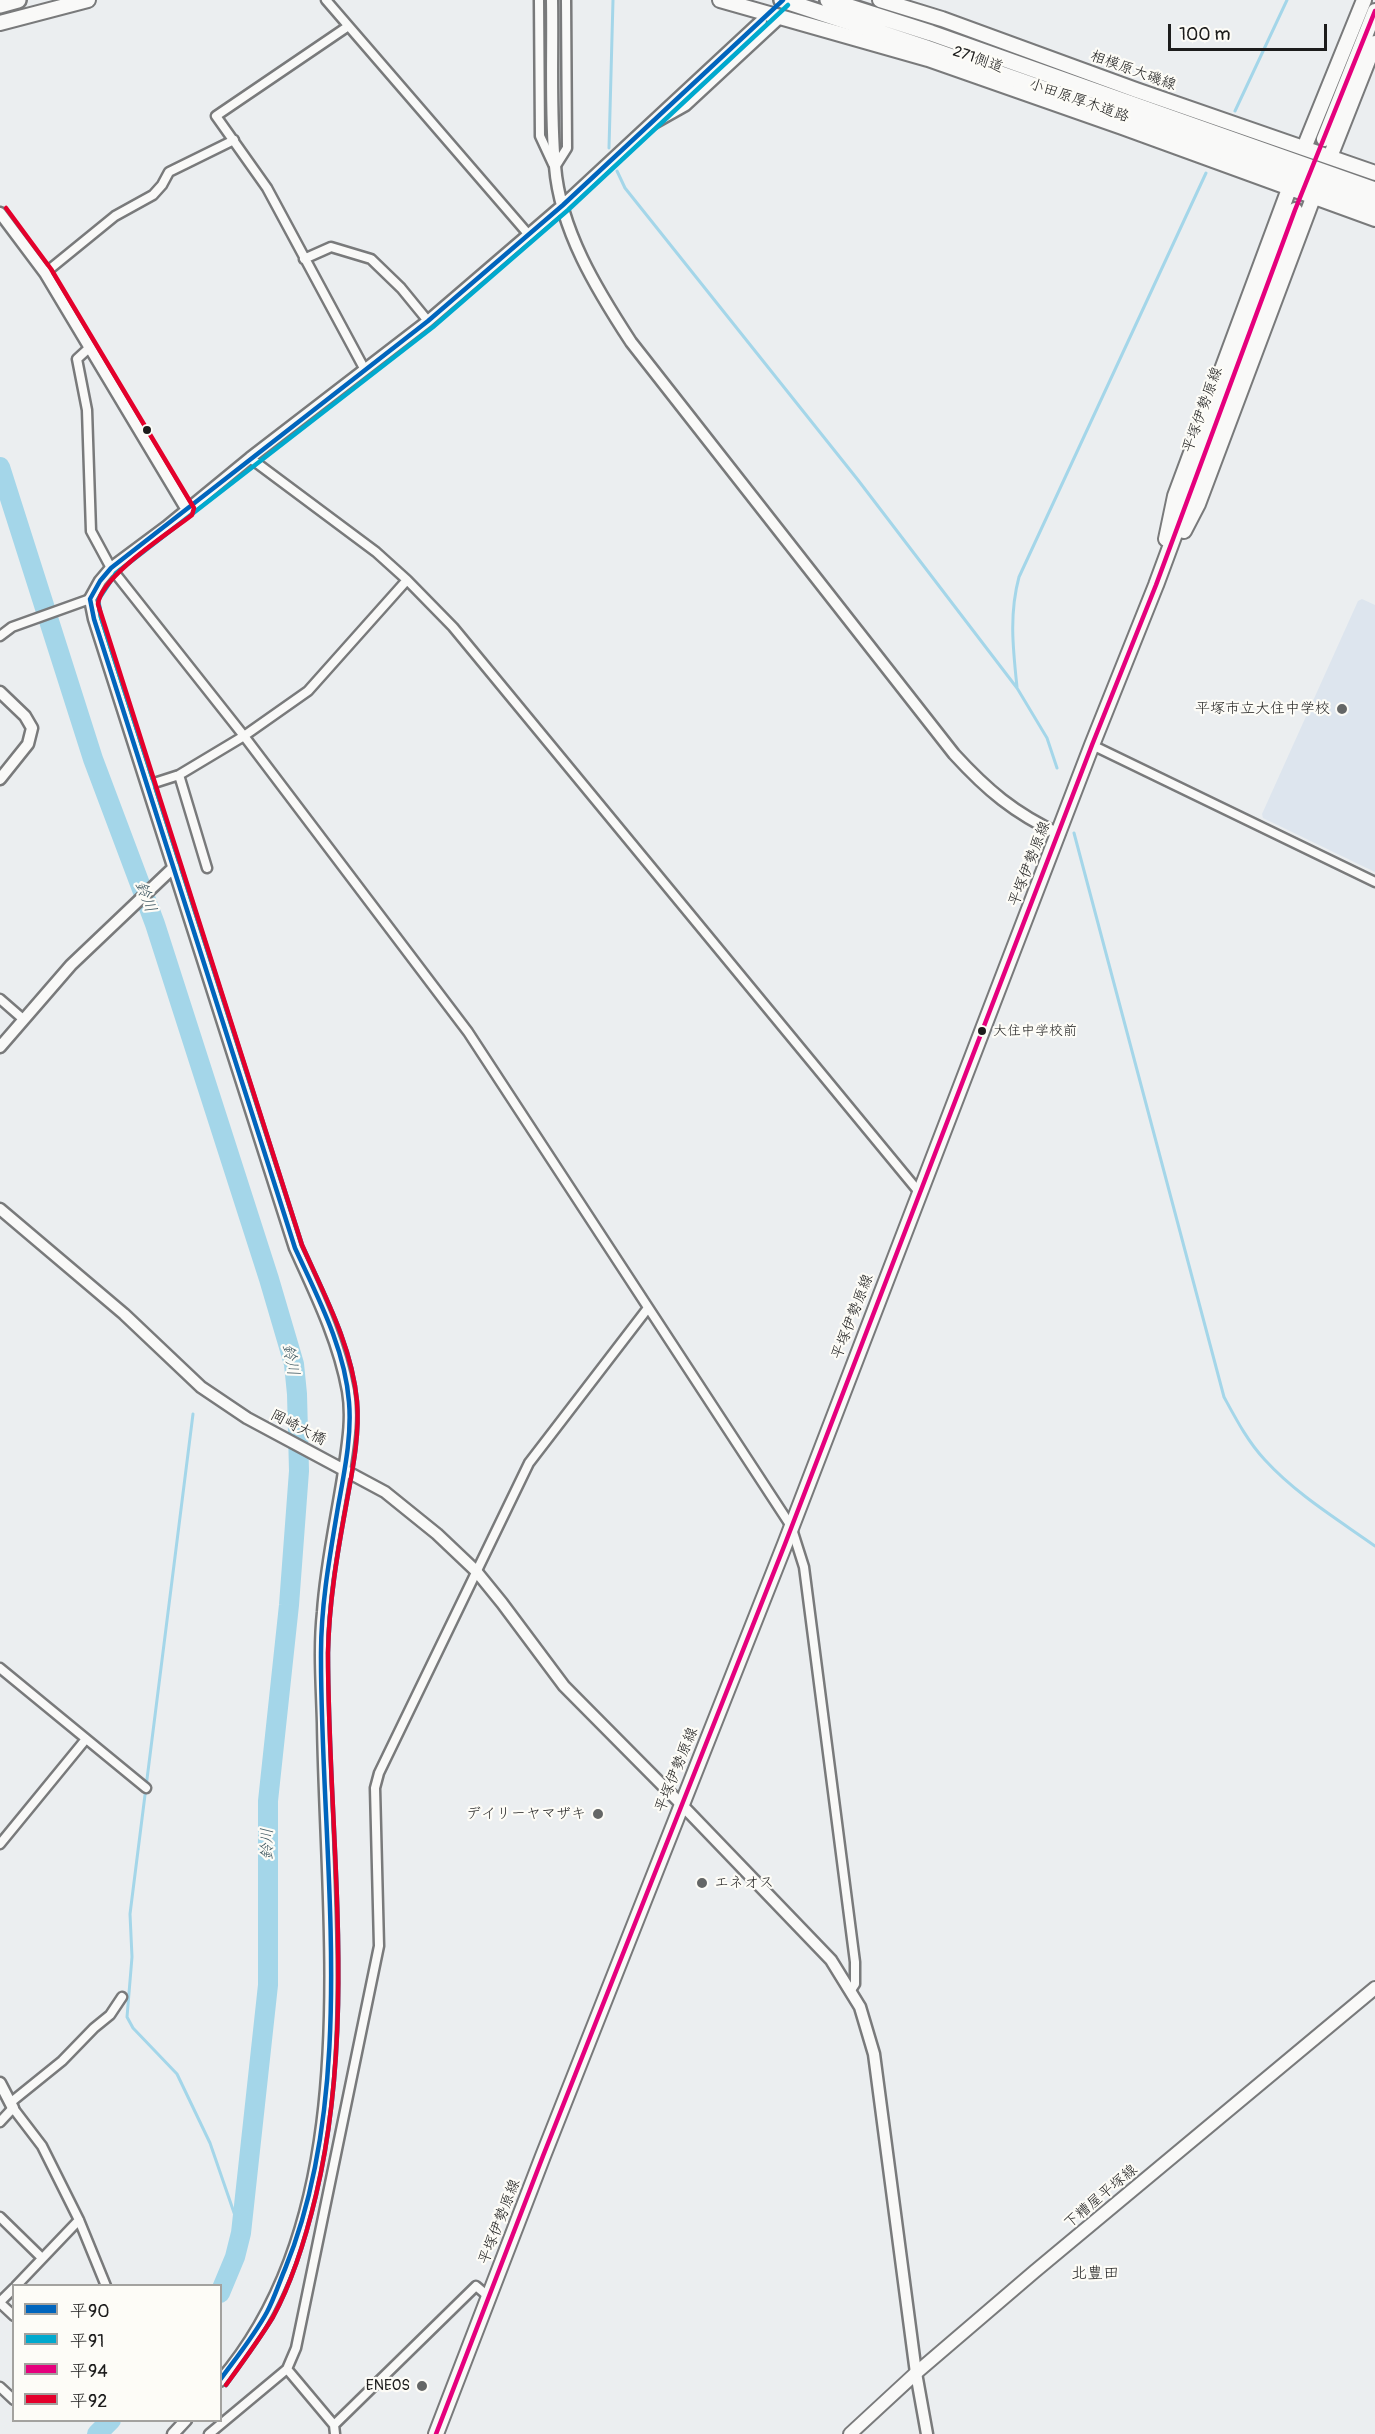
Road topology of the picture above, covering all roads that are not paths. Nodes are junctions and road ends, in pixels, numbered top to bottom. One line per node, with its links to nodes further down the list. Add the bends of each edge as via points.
1 (18, 0): 12 (highway)
2 (88, 0): 16 (main road)
3 (326, 0): 17 (street)
4 (539, 0): 24 (street, via 540,136)
5 (552, 0): 24 (street)
6 (566, 0): 24 (street, via 567,148)
7 (720, 0): 14 (main road, 271側道)
8 (782, 0): 30 (highway, 小田原厚木道路)
9 (828, 0): 27 (highway, 小田原厚木道路)
10 (879, 0): 22 (main road, 相模原大磯線)
11 (1364, 0): 22 (main road)
12 (0, 5)
13 (1375, 11): 20 (main road)
14 (782, 16): 19 (street, via 686,106); 26 (main road, 271側道, via 928,59)
15 (761, 21): 19 (street)
16 (0, 23)
17 (347, 27): 21 (street, via 216,117); 34 (street)
18 (1375, 43): 23 (main road)
19 (647, 128): 29 (street)
20 (1324, 139)
21 (234, 140): 35 (street, via 267,188); 36 (street, via 169,172 153,195 115,216)
22 (1304, 148): 23 (main road, 相模原大磯線)
23 (1330, 157): 25 (main road, 相模原大磯線)
24 (555, 167): 29 (street)
25 (1375, 173)
26 (1289, 189): 28 (main road); 44 (main road, via 1175,496)
27 (1375, 190)
28 (1314, 198): 33 (main road); 44 (main road, via 1198,504)
29 (563, 205): 34 (street); 53 (street, via 590,276 631,342 839,609 976,778 1029,820)
30 (1375, 205)
31 (1295, 210): 44 (main road, 平塚伊勢原線)
32 (0, 213): 36 (street)
33 (1375, 219)
34 (529, 235): 37 (street)
35 (304, 259): 37 (street, via 331,247 371,259); 39 (street)
36 (45, 273): 38 (street)
37 (429, 321): 39 (street)
38 (89, 348): 41 (street); 42 (street, via 77,359 87,410 91,531)
39 (365, 370): 40 (street)
40 (250, 458): 41 (street); 43 (street, via 376,552)
41 (187, 510): 42 (street)
42 (111, 568): 45 (street); 48 (street)
43 (407, 580): 48 (street, via 308,691); 60 (street, via 453,627)
44 (1156, 585): 49 (main road, 平塚伊勢原線)
45 (90, 599): 46 (street, via 12,627); 52 (street)
46 (0, 636)
47 (0, 692): 51 (street, via 32,728 28,744)
48 (244, 736): 50 (street); 62 (street, via 468,1032)
49 (1092, 745): 53 (main road, 平塚伊勢原線); 56 (street)
50 (179, 774): 52 (street); 54 (street)
51 (0, 779)
52 (148, 785): 55 (street)
53 (1059, 834): 60 (main road, 平塚伊勢原線)
54 (207, 868)
55 (171, 870): 58 (street, via 71,965); 63 (street, via 295,1248 341,1364 351,1426)
56 (1375, 882)
57 (0, 999): 58 (street)
58 (23, 1019): 59 (street)
59 (0, 1047)
60 (919, 1192): 64 (main road, 平塚伊勢原線)
61 (0, 1209): 63 (street, 岡崎大橋, via 124,1314 201,1387 252,1421)
62 (648, 1308): 64 (street); 65 (street, via 529,1463)
63 (344, 1469): 65 (street, 岡崎大橋, via 386,1492); 88 (street, via 323,1612 330,1971 327,2083 316,2161 291,2262 273,2302)
64 (791, 1526): 69 (main road, 平塚伊勢原線); 72 (street, via 804,1567 854,1954 855,1984)
65 (476, 1571): 69 (street, 岡崎大橋, via 564,1686); 86 (street, via 378,1773 375,1788 379,1946 296,2348)
66 (0, 1668): 67 (street)
67 (86, 1739): 68 (street); 70 (street)
68 (146, 1788)
69 (681, 1804): 72 (street, 岡崎大橋, via 831,1960); 83 (main road, 平塚伊勢原線)
70 (0, 1844)
71 (1375, 1988): 87 (main road, 下糟屋平塚線)
72 (851, 1990): 87 (street, 岡崎大橋, via 874,2054)
73 (122, 1997): 75 (street, via 110,2015)
74 (0, 2083): 75 (street)
75 (11, 2106): 76 (street); 78 (street, via 42,2146)
76 (0, 2122)
77 (0, 2217): 79 (street)
78 (79, 2220): 79 (street); 81 (street)
79 (42, 2258): 80 (street)
80 (18, 2284)
81 (105, 2284)
82 (12, 2290): 84 (street)
83 (489, 2297): 92 (street, via 476,2286); 95 (main road, 平塚伊勢原線)
84 (1, 2300): 85 (street)
85 (12, 2314)
86 (287, 2369): 92 (street); 94 (street)
87 (916, 2373): 96 (main road, 下糟屋平塚線); 97 (street, 岡崎大橋)
88 (222, 2379)
89 (0, 2387): 90 (street)
90 (12, 2398)
91 (185, 2422): 93 (street)
92 (335, 2430)
93 (173, 2434)
94 (209, 2434)
95 (436, 2434)
96 (850, 2434)
97 (927, 2434)

